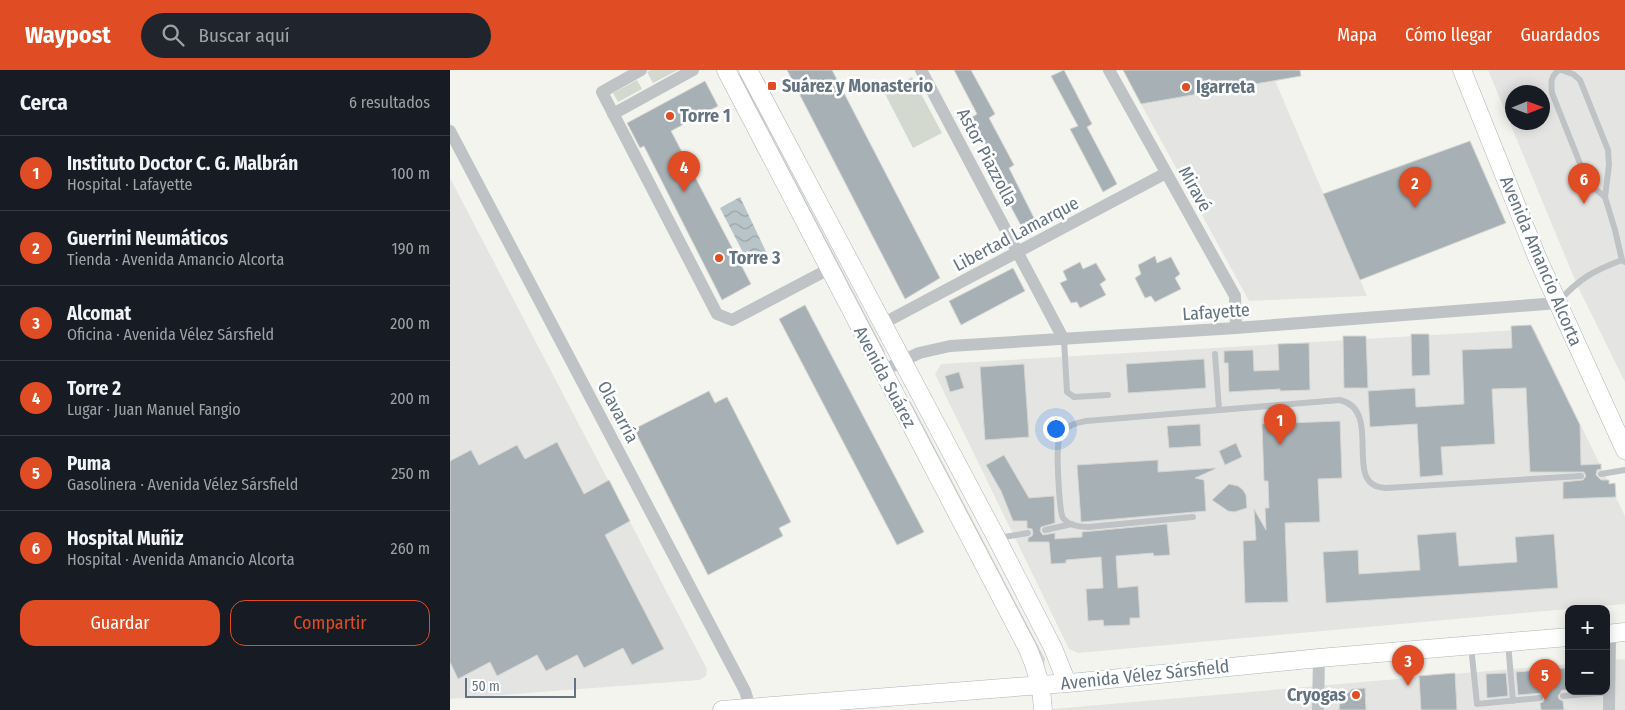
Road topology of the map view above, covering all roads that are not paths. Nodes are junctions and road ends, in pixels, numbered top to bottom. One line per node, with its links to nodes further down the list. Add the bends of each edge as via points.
1 (693, 70): 9 (street)
2 (726, 70): 16 (street, Avenida Suárez)
3 (748, 70): 18 (street, Avenida Suárez)
4 (921, 70): 14 (street, Astor Piazzolla)
5 (1109, 70): 12 (street, Miravé)
6 (1462, 70): 17 (street, Avenida Amancio Alcorta)
7 (1560, 70): 13 (lane, via 1553,75 1552,93 1583,171 1593,187); 13 (lane, via 1580,80 1608,150)
8 (639, 71): 9 (street); 10 (street, via 602,92)
9 (649, 93): 10 (street)
10 (613, 114): 16 (street, via 717,314 732,320)
11 (450, 131): 48 (street, Olavarría, via 745,691)
12 (1166, 173): 14 (street, Libertad Lamarque); 19 (street, Miravé, via 1235,296)
13 (1605, 197): 15 (lane)
14 (1018, 253): 18 (street, Libertad Lamarque); 20 (street, Astor Piazzolla)
15 (1624, 261): 17 (lane, via 1600,268 1583,278)
16 (829, 269): 23 (street, Avenida Suárez)
17 (1558, 303): 19 (street, Lafayette); 26 (street, Avenida Amancio Alcorta)
18 (882, 324): 22 (street, Avenida Suárez)
19 (1236, 328): 20 (street, Lafayette)
20 (1064, 340): 22 (street, Lafayette, via 950,346 919,353); 24 (lane, via 1067,392 1074,397)
21 (1215, 354): 25 (lane)
22 (902, 361): 23 (street, Lafayette); 34 (street, Avenida Suárez)
23 (882, 371): 41 (street, Avenida Suárez, via 1028,649)
24 (1108, 395)
25 (1219, 409): 29 (lane, via 1347,401 1360,417 1367,480 1380,488); 31 (lane, via 1086,421 1067,428 1059,439 1057,457 1062,514)
26 (1625, 450)
27 (1625, 470): 28 (lane)
28 (1601, 474)
29 (1581, 476)
30 (1193, 517): 31 (lane, via 1088,527)
31 (1072, 524): 32 (lane)
32 (1045, 530)
33 (1028, 533): 34 (lane)
34 (997, 539): 40 (street, Avenida Suárez, via 1053,648)
35 (1614, 633): 42 (street)
36 (1565, 637): 37 (street, Avenida Vélez Sársfield)
37 (1508, 642): 38 (street, Avenida Vélez Sársfield); 47 (lane)
38 (1471, 645): 39 (street, Avenida Vélez Sársfield); 47 (lane, via 1477,704)
39 (1318, 658): 40 (street, Avenida Vélez Sársfield); 51 (street)
40 (1067, 683): 41 (street, Avenida Vélez Sársfield)
41 (1041, 685): 48 (street, Avenida Vélez Sársfield); 50 (street, Avenida Suárez)
42 (1610, 692)
43 (1575, 695): 45 (lane)
44 (1610, 695): 52 (street)
45 (1563, 696)
46 (1540, 698): 47 (lane)
47 (1512, 701)
48 (751, 709): 49 (street, Avenida Vélez Sársfield)
49 (722, 710)
50 (1044, 710)
51 (1318, 710)
52 (1610, 710)

